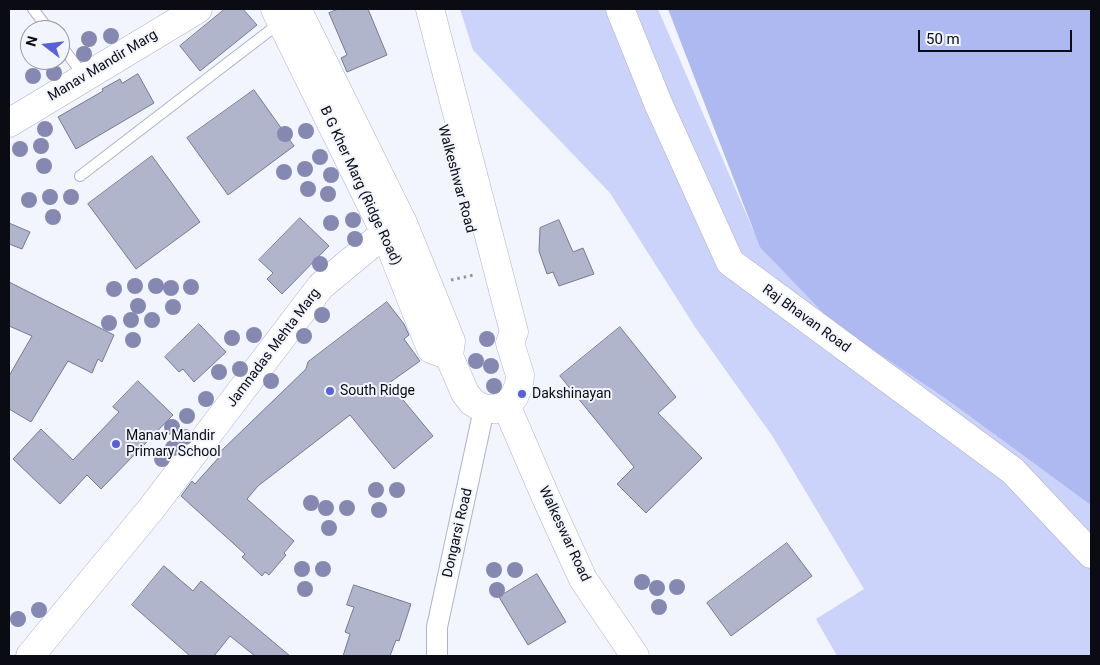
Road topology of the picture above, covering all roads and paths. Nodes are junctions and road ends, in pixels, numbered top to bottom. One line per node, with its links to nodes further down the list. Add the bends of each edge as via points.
1 (33, 9): 7 (lane)
2 (198, 9): 9 (main road, Manav Mandir Marg)
3 (412, 9): 13 (main road, Walkeshwar Road, via 497,328 500,338)
4 (430, 9): 13 (main road, Walkeshwar Road, via 514,332)
5 (620, 9): 15 (main road, Raj Bhavan Road, via 658,103 730,262 1013,471)
6 (285, 13): 11 (lane); 12 (main road, B G Kher Marg (Ridge Road))
7 (41, 20)
8 (70, 57): 9 (lane)
9 (85, 77): 10 (main road, Manav Mandir Marg)
10 (9, 123)
11 (80, 176)
12 (394, 228): 14 (main road, B G Kher Marg (Ridge Road), via 431,348 449,356 472,402); 16 (main road, Jamnadas Mehta Marg, via 321,286 151,509)
13 (510, 343): 14 (main road, Walkeshwar Road, via 520,375 519,385 514,397)
14 (495, 407): 17 (street, Dongarsi Road, via 469,482 437,627); 18 (main road, Walkeswar Road, via 547,500 583,579)
15 (1091, 554)
16 (30, 656)
17 (437, 656)
18 (634, 656)

